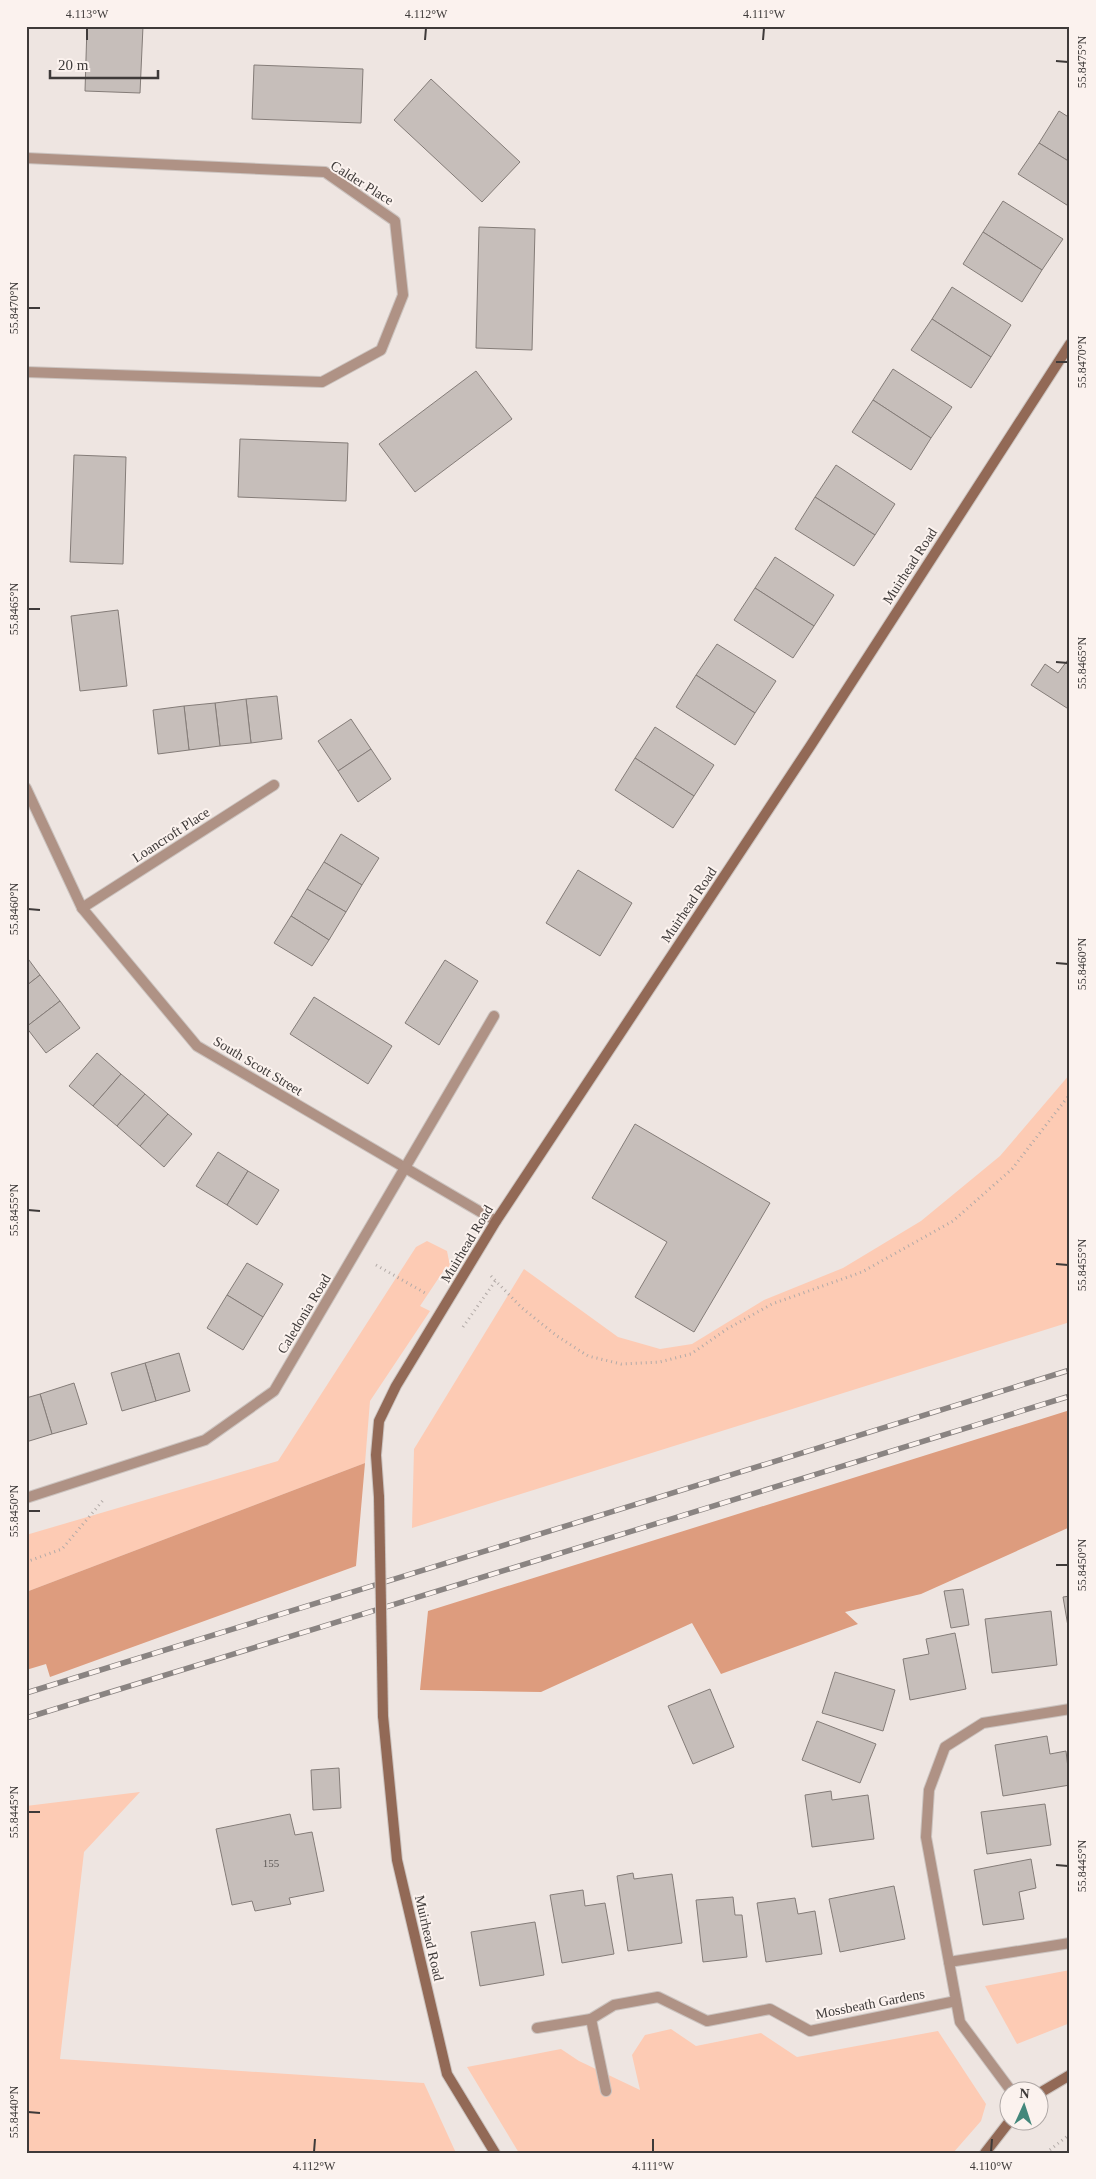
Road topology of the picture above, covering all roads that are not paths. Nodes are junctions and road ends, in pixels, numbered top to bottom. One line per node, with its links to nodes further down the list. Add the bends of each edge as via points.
1 (26, 158): 3 (street, Calder Place, via 325,172 395,221 403,295 381,350 322,382)
2 (1070, 344): 9 (street, Muirhead Road, via 812,745)
3 (26, 372)
4 (274, 785): 6 (street, Loancroft Place)
5 (26, 788): 6 (street, South Scott Street)
6 (82, 908): 8 (street, South Scott Street, via 197,1046)
7 (494, 1016): 8 (street, Caledonia Road)
8 (406, 1170): 9 (street, South Scott Street); 10 (street, Caledonia Road, via 274,1392 205,1440)
9 (496, 1221): 22 (street, Muirhead Road, bridge, via 396,1386 379,1421 376,1454 383,1716 397,1860 448,2074)
10 (26, 1498)
11 (1070, 1709): 13 (street, via 983,1723 945,1747 929,1790 926,1837)
12 (1070, 1942): 13 (street)
13 (949, 1962): 14 (street)
14 (956, 2001): 15 (street, Mossbeath Gardens, via 810,2031 770,2009 707,2021 658,1997 614,2005); 18 (street, via 960,2022)
15 (591, 2019): 16 (street, Mossbeath Gardens); 20 (street)
16 (537, 2028)
17 (1070, 2075): 19 (street)
18 (1005, 2082)
19 (1048, 2088)
20 (606, 2092)
21 (1001, 2132): 23 (street)
22 (495, 2153)
23 (985, 2153)

